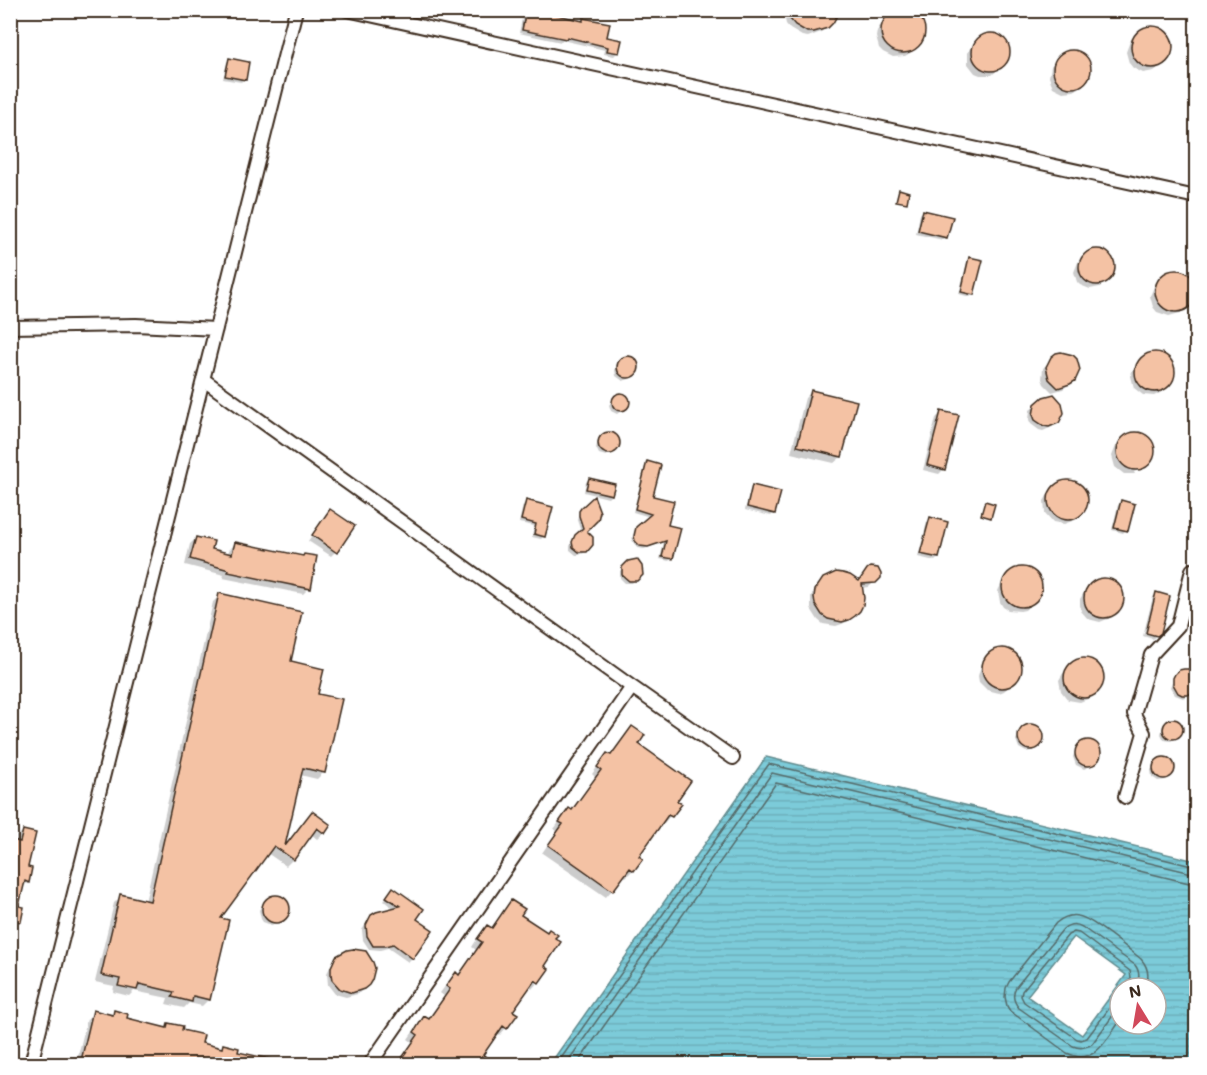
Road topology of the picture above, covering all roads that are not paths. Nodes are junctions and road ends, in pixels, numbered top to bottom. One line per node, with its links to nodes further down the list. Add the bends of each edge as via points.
1 (296, 10): 5 (street)
2 (347, 10): 3 (street)
3 (1197, 197)
4 (10, 327): 5 (street, via 136,325)
5 (216, 329): 6 (street)
6 (204, 380): 8 (street); 11 (street)
7 (1197, 571): 10 (street, via 1192,570 1178,626 1151,655 1134,714 1144,734)
8 (632, 687): 9 (street); 12 (street)
9 (733, 758)
10 (1125, 797)
11 (31, 1065)
12 (370, 1065)

